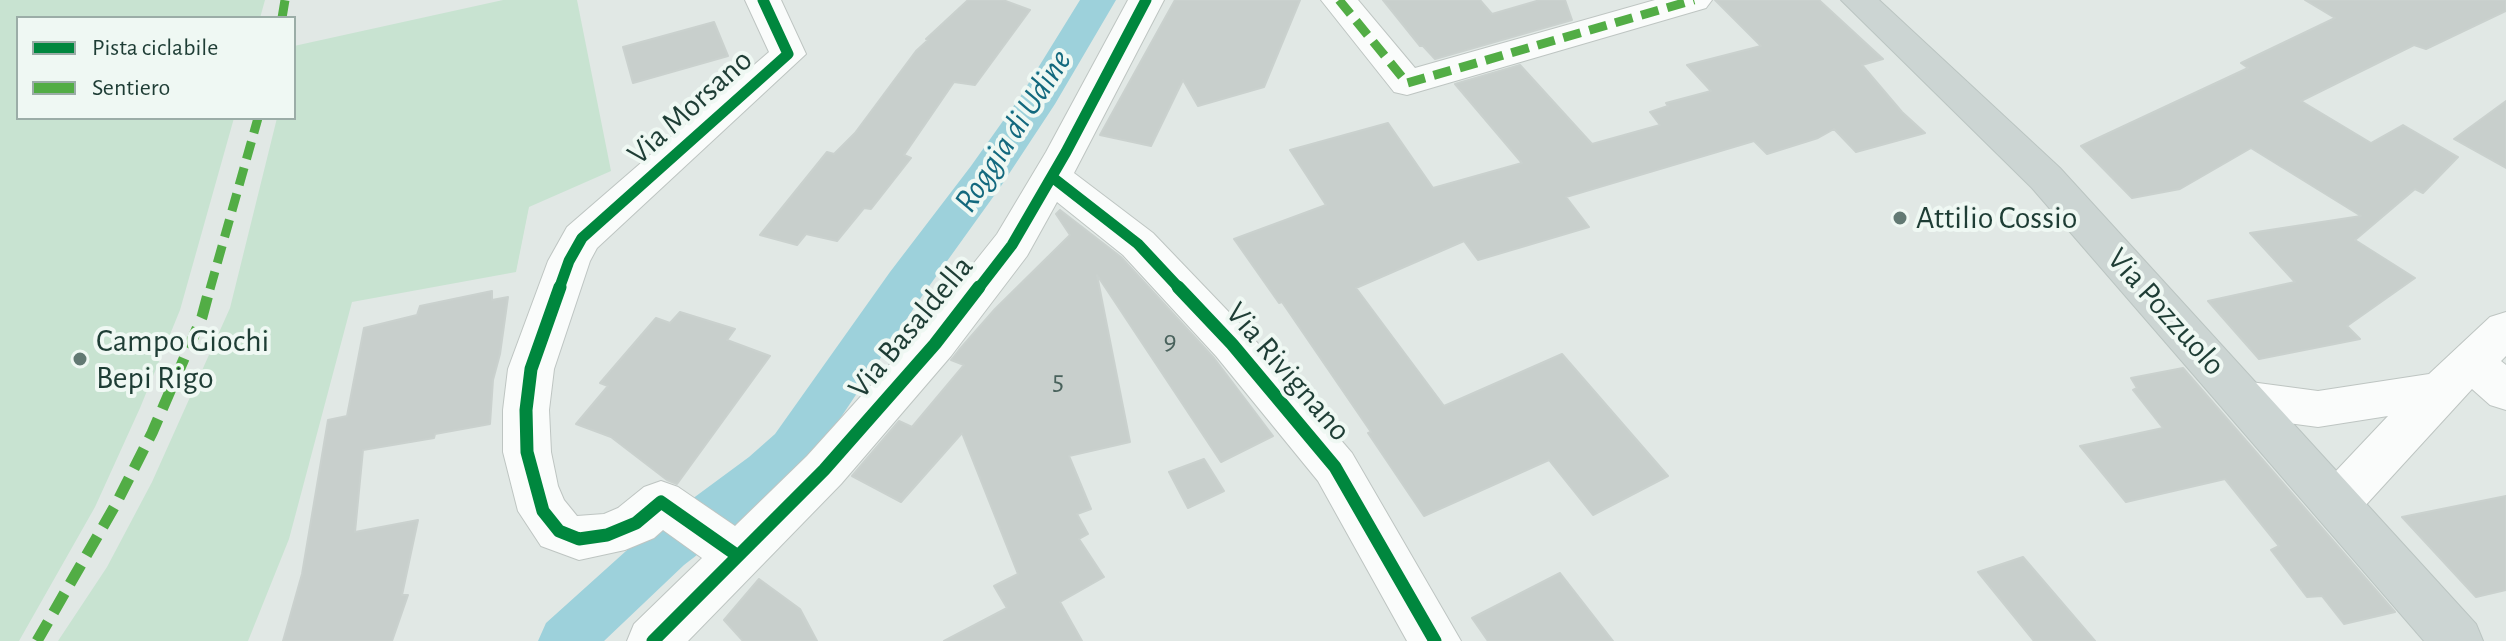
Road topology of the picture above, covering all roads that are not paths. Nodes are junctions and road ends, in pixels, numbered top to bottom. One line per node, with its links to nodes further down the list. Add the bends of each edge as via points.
1 (763, 0): 12 (street, Via Morsano, via 788,54 582,238 531,369 526,424 534,486 543,511 559,531 579,539 607,535 636,523 661,502)
2 (1146, 0): 6 (street, Via Basaldella)
3 (1339, 0): 4 (street, via 1407,83)
4 (1694, 0)
5 (1859, 0): 10 (main road, Via Pozzuolo, via 2046,178)
6 (1052, 177): 12 (street, Via Basaldella, via 1012,245 935,344 824,470); 14 (street, Via Rivignano, via 1138,244 1232,344 1335,467)
7 (2506, 329): 8 (street)
8 (2456, 376): 9 (street); 10 (street, via 2318,409); 11 (street)
9 (2506, 392)
10 (2243, 399): 11 (main road, Via Pozzuolo)
11 (2336, 504): 15 (main road, Via Pozzuolo)
12 (724, 547): 13 (street, Via Basaldella)
13 (653, 641)
14 (1435, 641)
15 (2457, 641)

